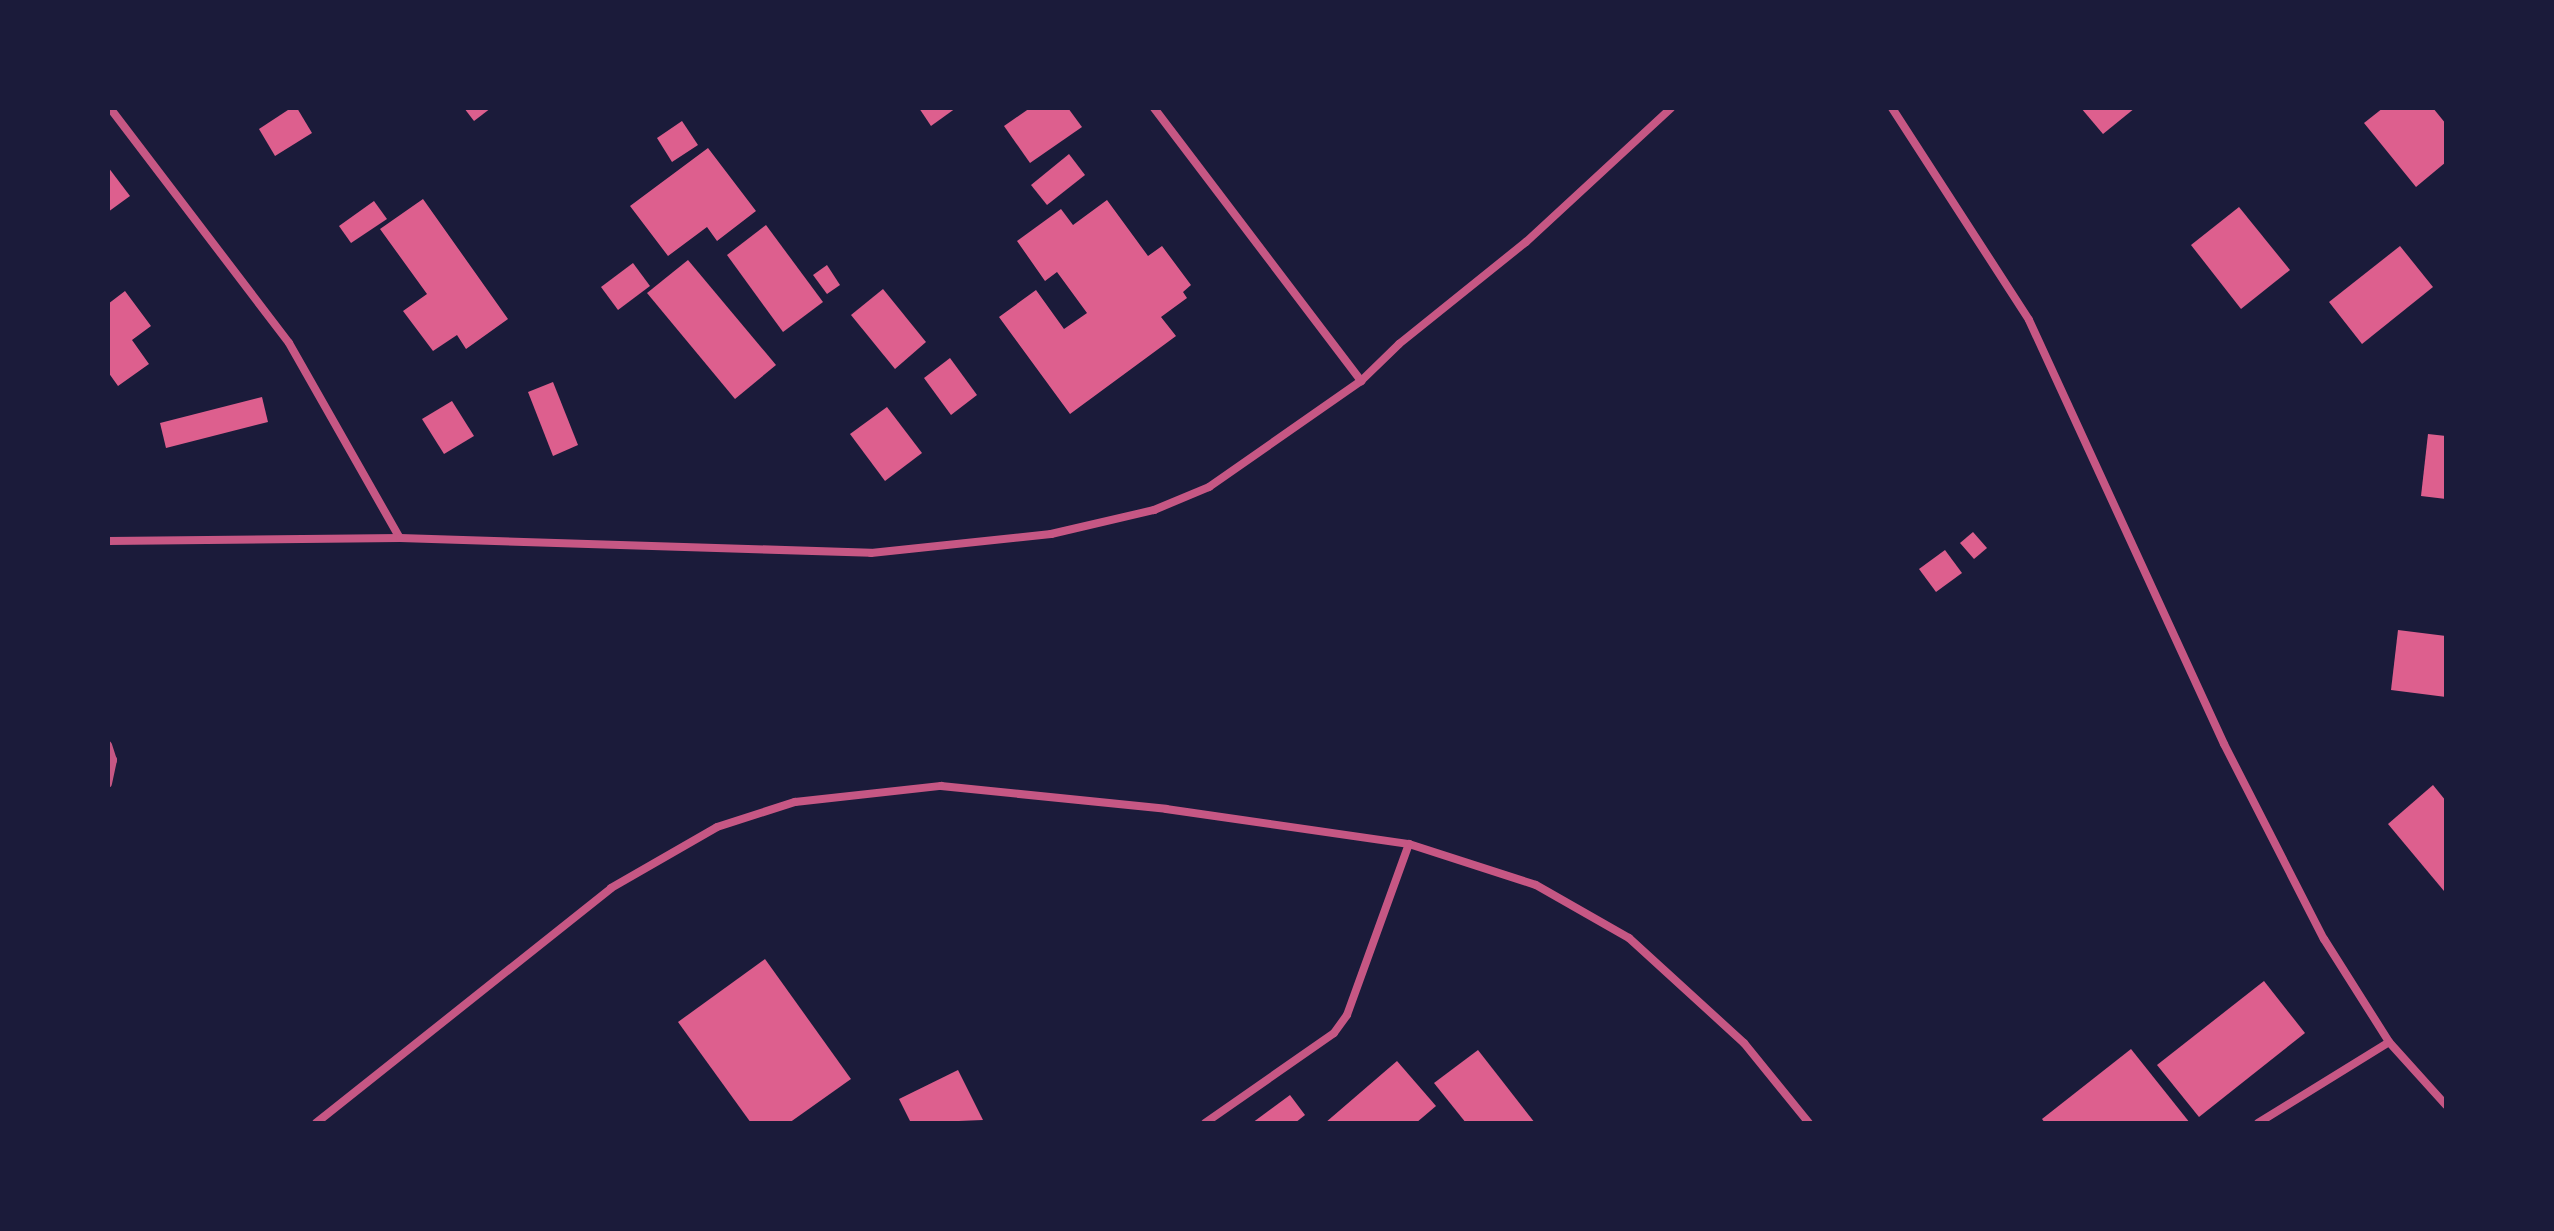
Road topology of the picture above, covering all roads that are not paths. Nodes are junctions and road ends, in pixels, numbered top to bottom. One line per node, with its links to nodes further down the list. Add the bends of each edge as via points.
1 (110, 108): 6 (street, via 289,343)
2 (1154, 108): 5 (street)
3 (1671, 108): 5 (street, via 1526,242)
4 (1892, 108): 11 (street, via 2029,320 2224,744 2324,939)
5 (1361, 381): 6 (street, via 1209,487 1154,510 1051,534 871,553)
6 (400, 538): 7 (street)
7 (108, 541)
8 (108, 745): 9 (street, via 113,760)
9 (108, 783)
10 (1409, 844): 13 (street, via 1166,809 941,786 795,802 717,827 611,888); 14 (street, via 1347,1015 1334,1033); 15 (street, via 1536,885 1629,938 1744,1043)
11 (2389, 1042): 12 (street); 16 (street)
12 (2446, 1105)
13 (316, 1123)
14 (1205, 1123)
15 (1809, 1123)
16 (2258, 1123)

